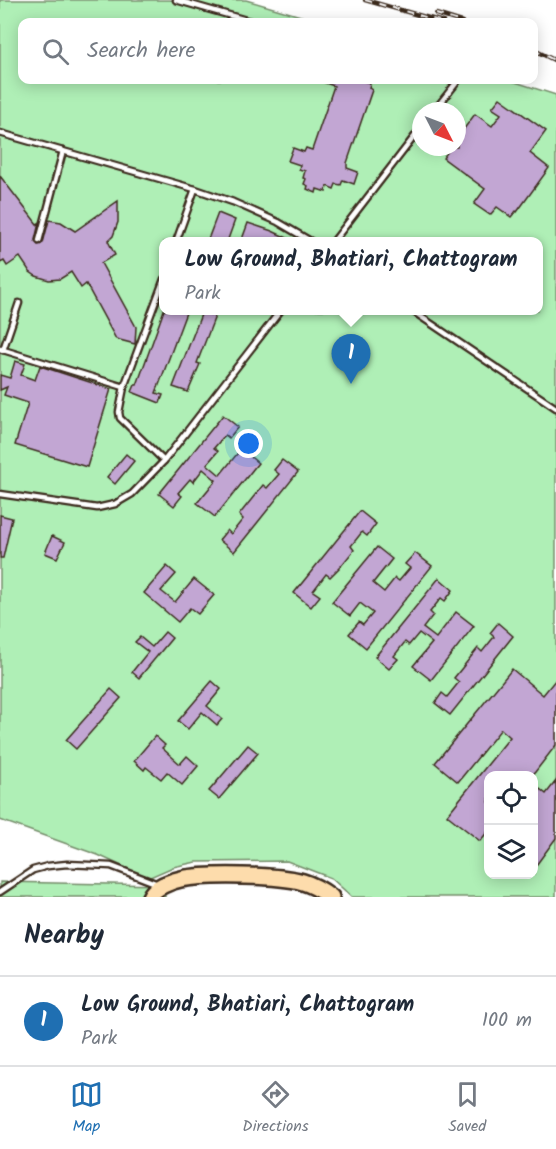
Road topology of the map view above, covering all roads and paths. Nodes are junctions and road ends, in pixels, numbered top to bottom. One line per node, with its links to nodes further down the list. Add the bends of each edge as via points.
1 (176, 0): 2 (lane)
2 (239, 18)
3 (455, 84): 4 (lane)
4 (441, 102)
5 (0, 134): 7 (lane)
6 (412, 140): 11 (lane)
7 (63, 151): 8 (lane); 12 (lane)
8 (195, 189): 9 (lane); 10 (lane, via 260,214)
9 (178, 237)
10 (303, 237)
11 (337, 237)
12 (39, 241)
13 (159, 292): 18 (lane)
14 (19, 303): 17 (lane)
15 (277, 315): 20 (lane)
16 (418, 315): 19 (lane)
17 (2, 350): 18 (lane)
18 (124, 387): 20 (lane, via 120,418)
19 (556, 408)
20 (164, 461): 21 (lane, via 132,494 97,508)
21 (0, 494)
22 (164, 885): 23 (lane, via 111,866 67,864 33,870); 24 (main road); 25 (main road, via 181,879 212,877 276,878 303,882)
23 (0, 892)
24 (150, 897)
25 (332, 897)

